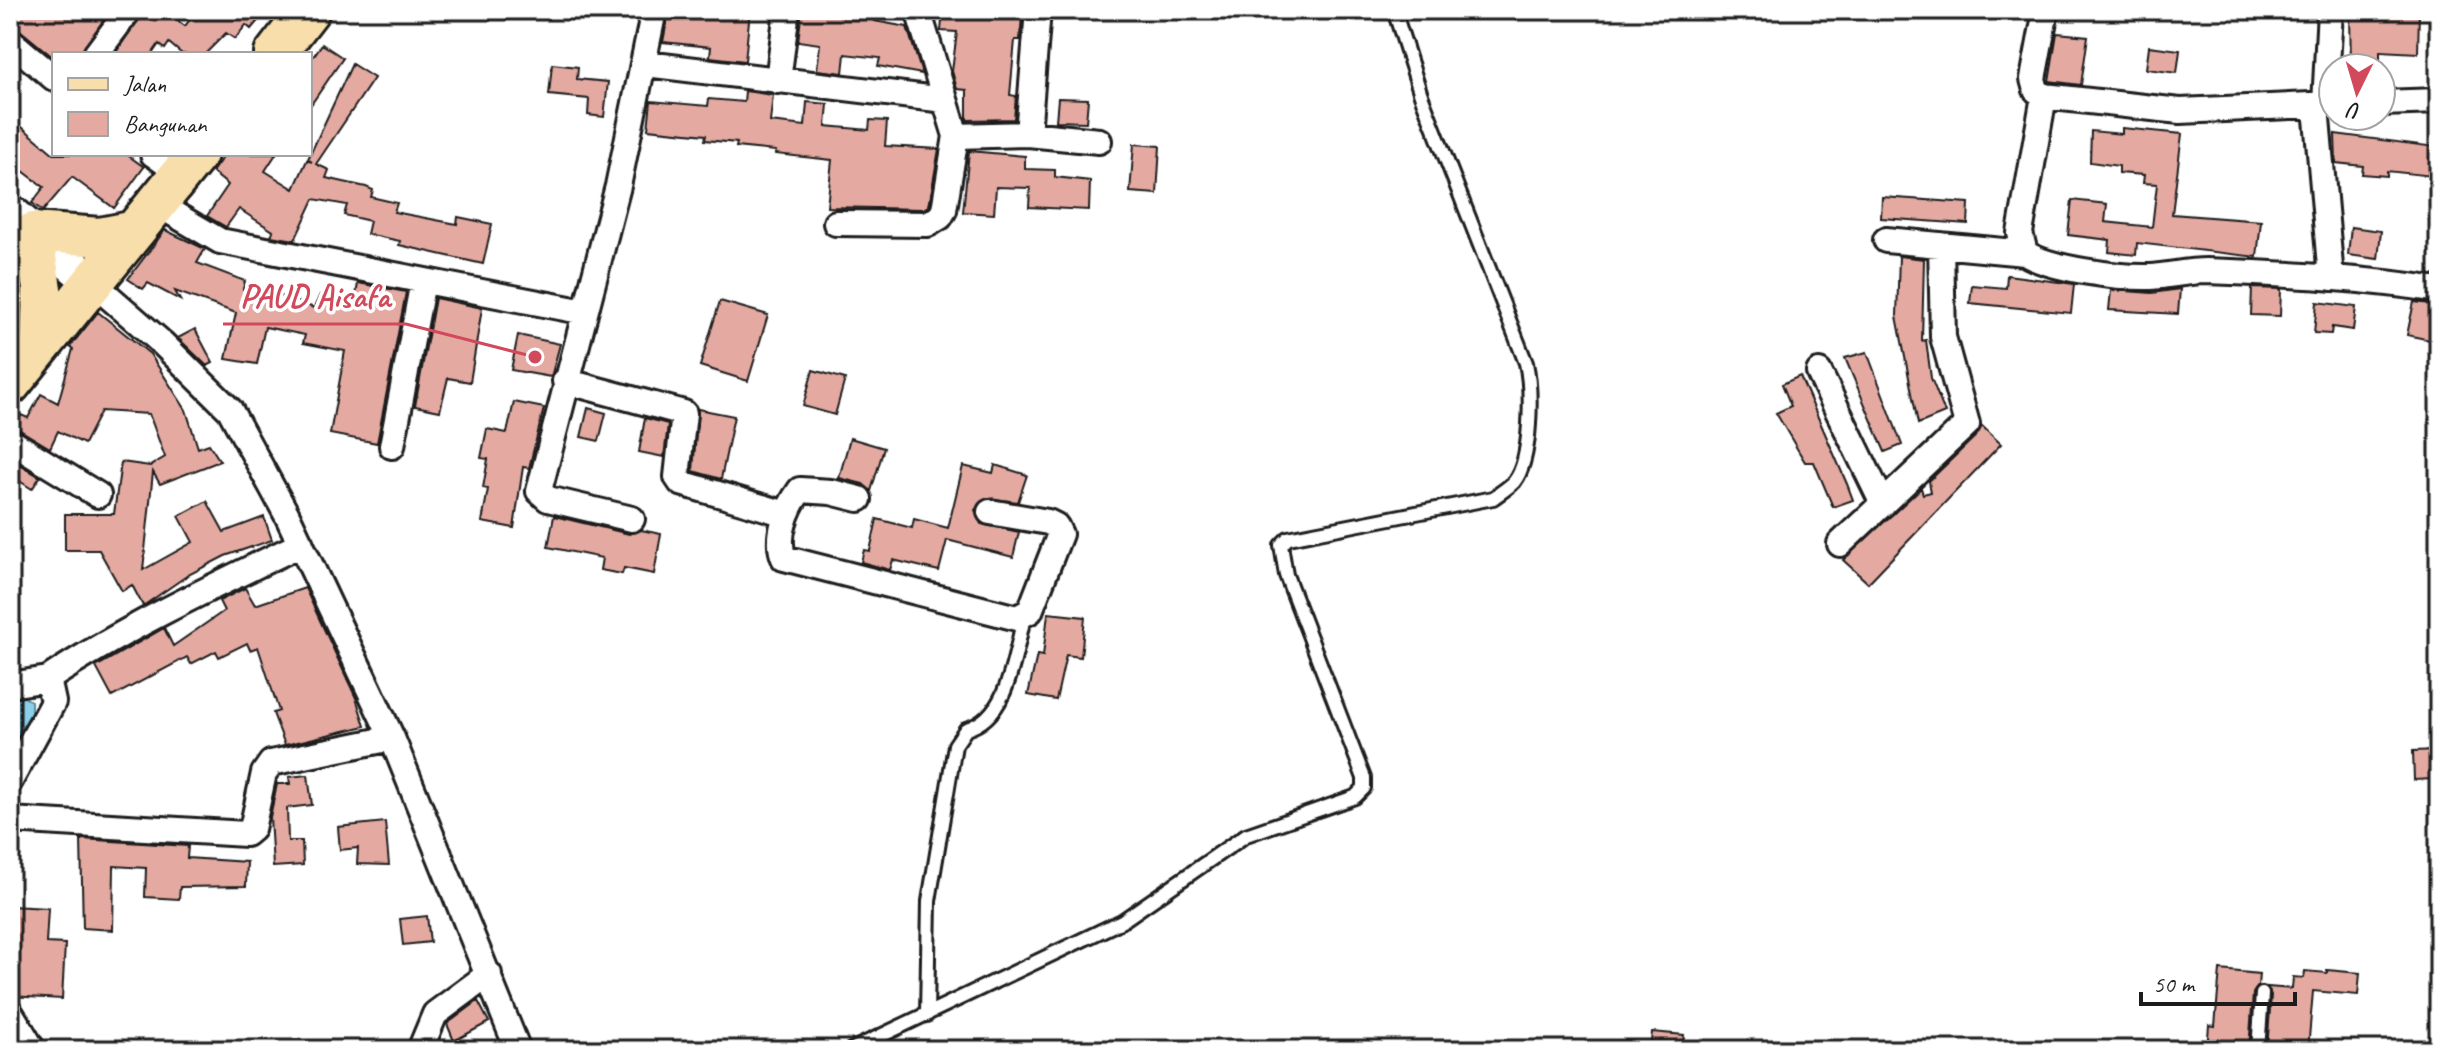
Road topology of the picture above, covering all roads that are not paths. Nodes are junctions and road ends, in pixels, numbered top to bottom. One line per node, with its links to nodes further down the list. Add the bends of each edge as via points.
1 (129, 10): 11 (street)
2 (309, 10): 12 (highway)
3 (654, 10): 14 (street)
4 (787, 10): 16 (street)
5 (918, 10): 18 (street)
6 (1038, 10): 23 (street)
7 (1394, 10): 60 (lane, via 1421,95 1526,363 1531,422 1516,480 1493,498 1288,538 1281,545 1286,575 1364,778 1360,794 1246,835 1122,921)
8 (2046, 10): 17 (street, via 2033,79)
9 (2330, 10): 13 (street)
10 (10, 41): 15 (street)
11 (98, 52)
12 (277, 52)
13 (2328, 52)
14 (646, 64): 16 (street); 36 (street)
15 (52, 76)
16 (778, 81): 18 (street)
17 (2044, 96): 21 (street, via 2180,111); 31 (street, via 2020,233)
18 (945, 100): 24 (street)
19 (2439, 101): 20 (street)
20 (2397, 102)
21 (2317, 105)
22 (2326, 132): 32 (street)
23 (1028, 134): 24 (street); 25 (street)
24 (956, 136): 28 (street, via 940,217 928,224)
25 (1099, 141)
26 (165, 183): 27 (main road, via 100,237); 33 (street, via 220,241); 34 (highway)
27 (21, 222): 34 (main road); 37 (main road, via 42,289)
28 (836, 223)
29 (1886, 240): 30 (street)
30 (1941, 245): 31 (street); 45 (street, via 1943,337 1967,424)
31 (2025, 253): 32 (street, via 2065,266 2148,277 2200,271)
32 (2331, 278): 35 (street)
33 (423, 281): 36 (street); 42 (street)
34 (92, 282): 37 (highway); 49 (street, via 230,410)
35 (2439, 290)
36 (585, 312): 39 (street)
37 (40, 343): 40 (highway)
38 (1819, 372): 45 (street)
39 (565, 381): 47 (street, via 684,413 677,477 681,483); 48 (street, via 540,496)
40 (10, 384)
41 (10, 441): 43 (street)
42 (392, 446)
43 (98, 495)
44 (859, 499): 47 (street, via 802,489)
45 (1883, 504): 50 (street)
46 (990, 512): 51 (street, via 1048,522 1059,530)
47 (786, 514): 51 (street, via 780,545 784,558 794,564 1013,618)
48 (632, 519)
49 (301, 544): 52 (street, via 182,601); 54 (street)
50 (1840, 544)
51 (1025, 614): 60 (lane, via 997,710 966,729 955,745 929,901)
52 (48, 679): 53 (street); 55 (street, via 53,702)
53 (10, 685)
54 (392, 738): 56 (street, via 271,763 246,834); 57 (street)
55 (10, 781)
56 (10, 820)
57 (489, 974): 62 (street, via 435,1014); 63 (street)
58 (2262, 994): 65 (lane)
59 (10, 1012): 61 (street)
60 (927, 1015): 64 (lane)
61 (33, 1050)
62 (420, 1050)
63 (518, 1050)
64 (851, 1050)
65 (2258, 1050)

